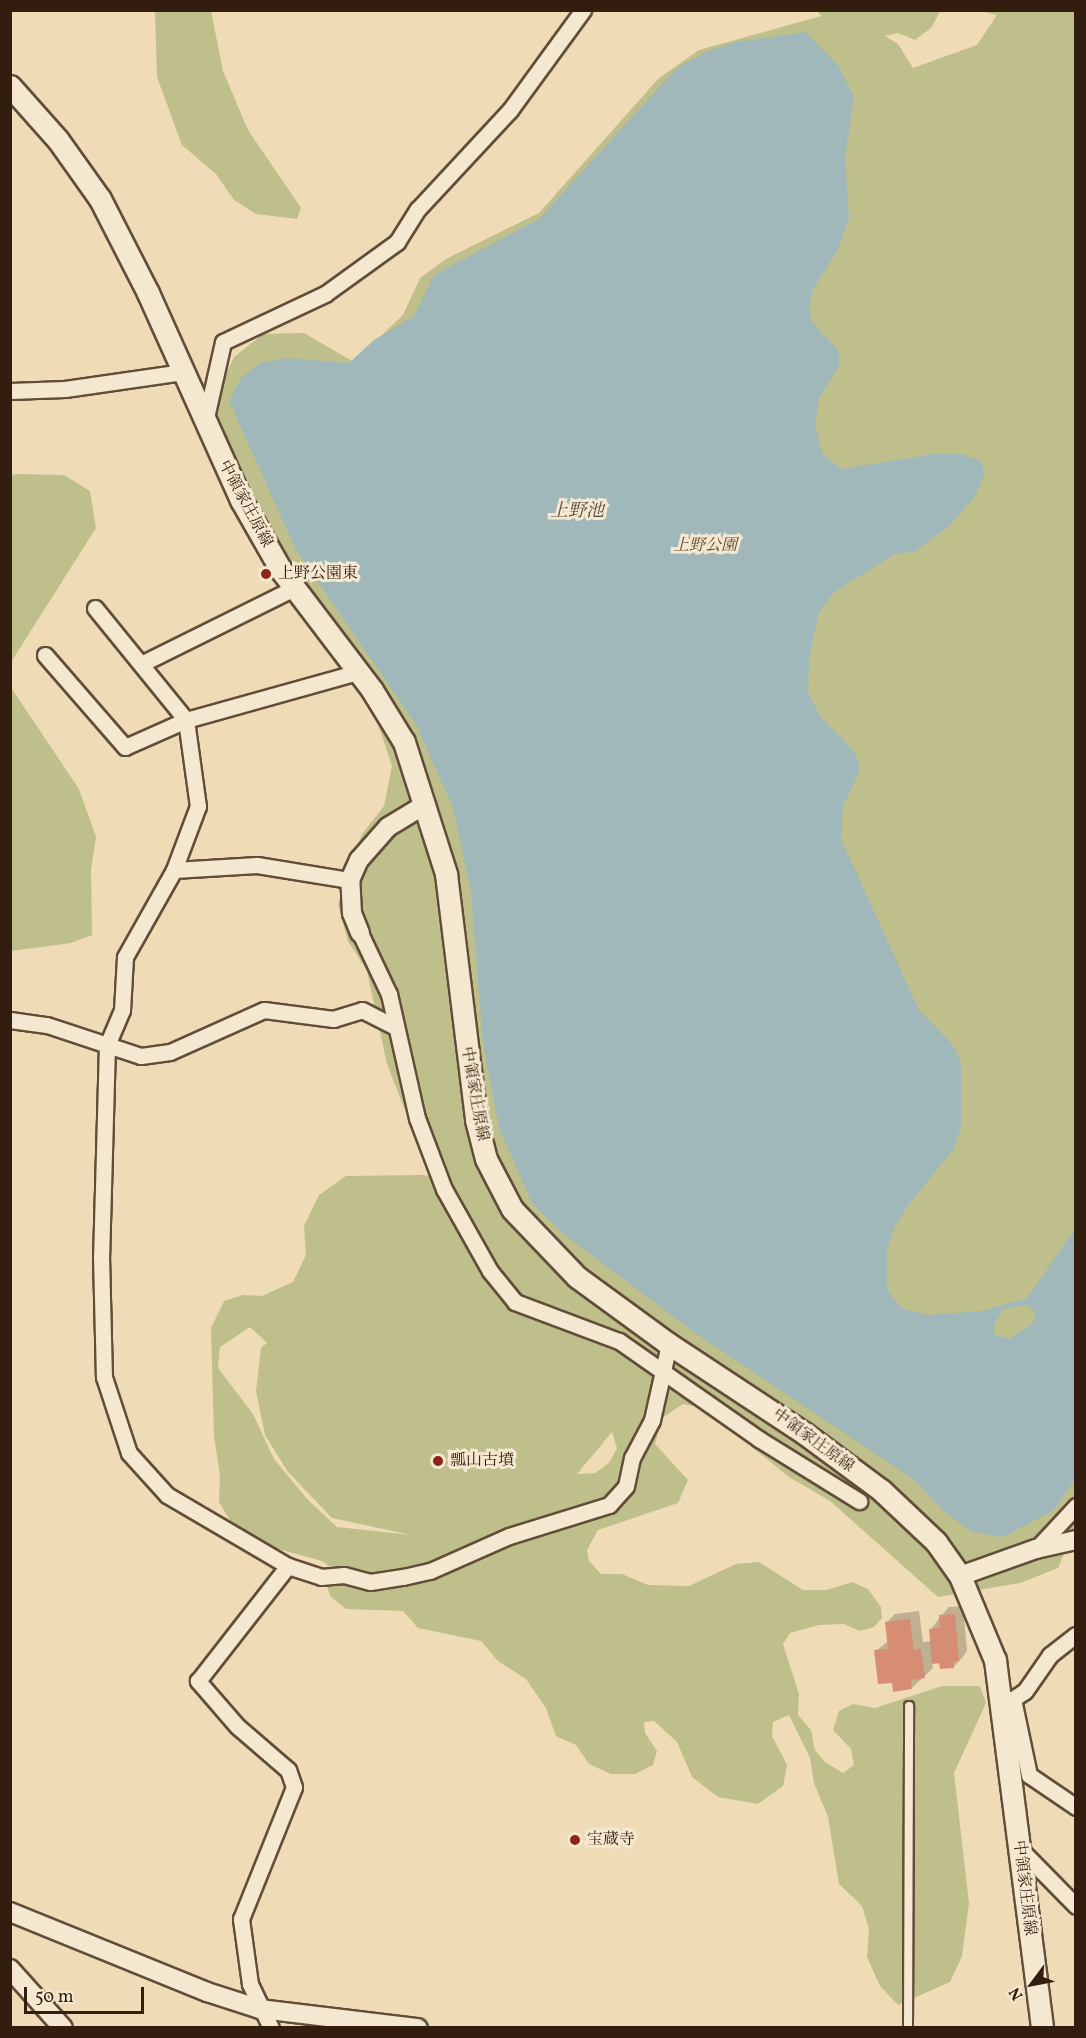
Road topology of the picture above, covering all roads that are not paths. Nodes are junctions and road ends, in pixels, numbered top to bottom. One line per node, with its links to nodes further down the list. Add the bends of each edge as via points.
1 (583, 10): 5 (street, via 510,110 417,209 397,242 325,294 223,342)
2 (10, 86): 3 (main road, 中領家庄原線, via 58,140 100,199)
3 (183, 372): 4 (street, via 65,389); 5 (main road, 中領家庄原線)
4 (10, 391)
5 (205, 422): 6 (main road, 中領家庄原線, via 241,500)
6 (294, 588): 9 (street); 10 (main road, 中領家庄原線)
7 (95, 608): 9 (street)
8 (45, 655): 11 (street, via 125,747)
9 (141, 664): 11 (street)
10 (358, 672): 11 (street); 12 (main road, 中領家庄原線, via 404,742)
11 (186, 720): 13 (street, via 198,806)
12 (426, 804): 14 (street, via 388,827 370,844); 19 (main road, 中領家庄原線, via 446,874 466,1056 486,1159 512,1209 577,1277)
13 (174, 870): 14 (street, via 257,865); 18 (street, via 125,957 122,1010)
14 (350, 880): 15 (street, via 351,913)
15 (360, 933): 17 (street, via 389,994)
16 (10, 1020): 18 (street, via 47,1025)
17 (394, 1026): 18 (street, via 362,1010 333,1019 264,1010 170,1052 141,1056); 20 (street, via 417,1118 444,1189 496,1279 515,1302 619,1341)
18 (107, 1045): 25 (street, via 101,1267 104,1377 117,1426 129,1453 167,1495)
19 (669, 1344): 20 (street); 26 (main road, 中領家庄原線, via 804,1432 881,1491 936,1542)
20 (660, 1371): 21 (street); 25 (street, via 652,1420 632,1458 626,1486 609,1505 509,1536 430,1571 370,1582 344,1575 321,1576)
21 (859, 1501)
22 (1076, 1506): 24 (street)
23 (1076, 1540): 24 (street)
24 (1036, 1549): 26 (street)
25 (288, 1566): 35 (street, via 198,1682 237,1726 288,1770 294,1787 241,1919 250,1984)
26 (960, 1576): 28 (main road, 中領家庄原線, via 995,1660)
27 (1076, 1635): 28 (street, via 1050,1655 1024,1691)
28 (1006, 1700): 30 (street, via 1029,1775); 31 (main road, 中領家庄原線)
29 (909, 1706): 39 (lane)
30 (1076, 1807)
31 (1019, 1848): 32 (street); 40 (main road, 中領家庄原線)
32 (1076, 1906)
33 (10, 1912): 35 (street, via 207,1992)
34 (12, 1976): 36 (street)
35 (260, 2009): 37 (street); 38 (street)
36 (63, 2028)
37 (271, 2028)
38 (418, 2028)
39 (908, 2028)
40 (1042, 2028)

